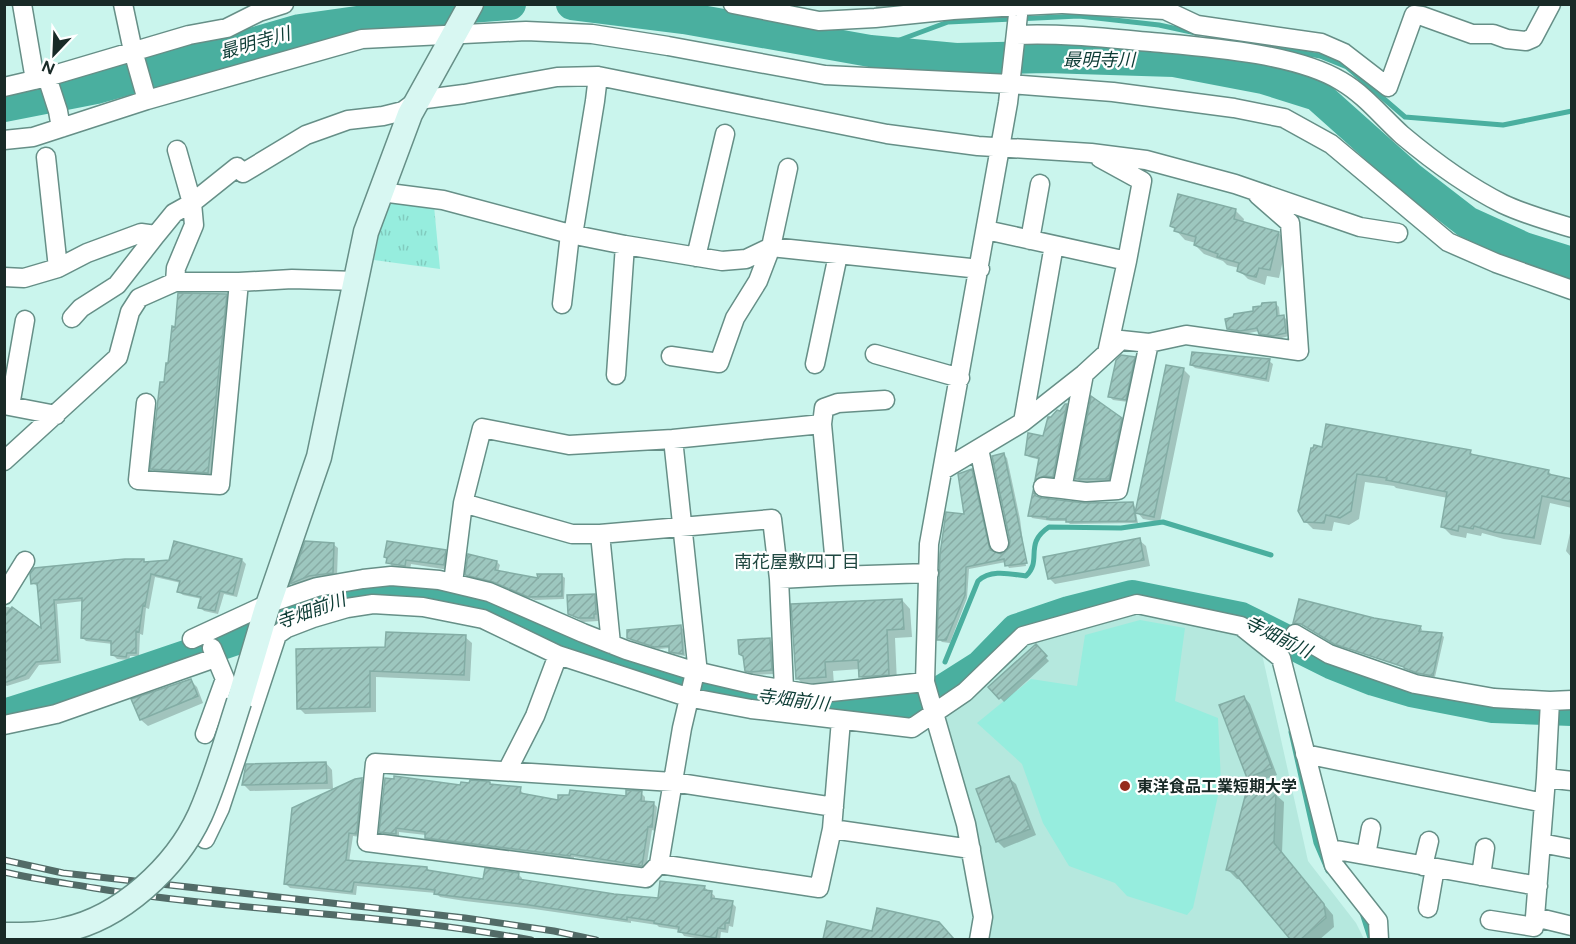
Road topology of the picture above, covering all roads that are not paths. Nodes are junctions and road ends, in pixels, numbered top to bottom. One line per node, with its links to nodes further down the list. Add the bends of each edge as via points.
1 (22, 4): 13 (street)
2 (123, 4): 11 (street)
3 (284, 4): 8 (street, via 259,12)
4 (733, 4): 10 (street, via 819,21 953,10)
5 (1062, 4): 7 (street); 10 (street)
6 (1551, 4): 7 (street, via 1533,38 1526,41 1472,34 1414,15 1388,87 1344,53 1321,43 1197,25)
7 (1166, 8)
8 (236, 13): 11 (street, via 227,28 189,35)
9 (461, 21): 14 (street, via 526,31 592,34 825,75); 16 (street, via 362,39); 17 (street)
10 (1017, 23): 14 (street); 30 (street, via 1104,38 1256,54 1309,67 1340,80 1363,97 1401,134 1451,173 1503,204)
11 (133, 53): 13 (street); 16 (street)
12 (598, 76): 17 (street, via 557,76); 21 (street, via 887,134); 32 (street)
13 (41, 79): 15 (street); 18 (street, via 58,111)
14 (1011, 79): 21 (street); 48 (street, via 1284,118 1331,144 1448,242)
15 (4, 87)
16 (146, 98): 18 (street)
17 (418, 100): 28 (street); 29 (street, via 403,111 348,120 306,135 243,172 237,167)
18 (61, 128): 20 (street, via 33,137)
19 (725, 134): 40 (street)
20 (4, 140)
21 (1000, 147): 23 (street); 31 (street)
22 (177, 150): 29 (street)
23 (1091, 153): 27 (street, via 1146,160); 41 (street, via 1142,181)
24 (46, 158): 42 (street)
25 (788, 168): 38 (street)
26 (1040, 184): 35 (street)
27 (1252, 189): 33 (street, via 1360,227); 52 (street, via 1290,223 1299,351 1186,335)
28 (381, 192): 32 (street, via 443,200); 45 (street, via 366,232)
29 (192, 203): 34 (street, via 174,213); 46 (street, via 194,225 176,268)
30 (1572, 228)
31 (986, 230): 35 (street); 43 (street)
32 (572, 234): 36 (street); 49 (street)
33 (1398, 234)
34 (156, 235): 42 (street, via 141,233); 50 (street, via 117,285)
35 (1030, 240): 37 (street)
36 (625, 245): 40 (street); 56 (street)
37 (1054, 245): 41 (street); 64 (street)
38 (771, 247): 39 (street); 40 (street, via 746,259); 55 (street, via 758,280 735,318 719,363)
39 (838, 255): 43 (street); 57 (street)
40 (696, 257)
41 (1127, 261): 53 (street)
42 (58, 268): 44 (street, via 24,278)
43 (980, 269): 59 (street)
44 (4, 277)
45 (356, 281): 47 (street); 82 (street, via 319,457)
46 (175, 282): 47 (street); 63 (street, via 139,298 130,312 118,357)
47 (239, 282): 61 (street, via 220,485 138,480)
48 (1572, 290)
49 (562, 304)
50 (72, 318)
51 (25, 320): 62 (street)
52 (1149, 343): 53 (street, via 1121,340); 71 (street, via 1118,490)
53 (1107, 353): 58 (street)
54 (875, 354): 59 (street)
55 (671, 356)
56 (621, 364)
57 (815, 364)
58 (1083, 374): 64 (street); 71 (street)
59 (960, 378): 69 (street)
60 (885, 400): 65 (street, via 838,403 824,408)
61 (146, 403)
62 (7, 405): 63 (street)
63 (56, 415): 68 (street)
64 (1023, 422): 67 (street)
65 (822, 424): 66 (street); 78 (street)
66 (673, 439): 72 (street, via 569,446 482,428); 73 (street)
67 (979, 449): 69 (street); 75 (street)
68 (4, 461)
69 (943, 470): 77 (street, via 929,544)
70 (1043, 487): 71 (street)
71 (1062, 489)
72 (463, 503): 74 (street, via 572,534); 80 (street)
73 (682, 527): 74 (street); 79 (street, via 772,519); 87 (street)
74 (600, 534): 84 (street)
75 (999, 543)
76 (25, 561): 81 (street)
77 (928, 573): 78 (street); 90 (street)
78 (836, 576): 79 (street)
79 (779, 579): 88 (street)
80 (453, 583): 82 (street, via 391,576 363,579 317,587); 84 (street, via 489,592)
81 (4, 596)
82 (268, 607): 86 (street, via 199,636); 121 (street, bridge, via 210,790 185,842 165,868 136,895 103,916 66,930)
83 (1295, 634): 92 (street, via 1329,654 1415,684)
84 (611, 644): 87 (street)
85 (558, 655): 89 (street); 97 (street, via 536,716); 105 (street, via 483,619 423,607 373,604 347,608 287,628 277,635 220,808)
86 (215, 658): 94 (street, via 56,714); 95 (street, via 225,679)
87 (695, 672): 88 (street); 89 (street)
88 (784, 689): 90 (street, via 813,694)
89 (689, 696): 93 (street, via 751,709); 100 (street)
90 (929, 696): 93 (street, via 912,728); 96 (street, via 965,692 1023,636 1137,604 1241,626 1281,658); 109 (street)
91 (1572, 700): 92 (street)
92 (1549, 707): 98 (street)
93 (841, 720): 102 (street)
94 (4, 725)
95 (206, 734)
96 (1305, 754): 101 (street); 110 (street)
97 (507, 771): 100 (street); 113 (street, via 375,763 367,842 646,878)
98 (1546, 777): 99 (street); 101 (street)
99 (1572, 781)
100 (673, 782): 102 (street); 113 (street)
101 (1544, 803): 107 (street)
102 (834, 807): 104 (street)
103 (1371, 828): 112 (street)
104 (832, 829): 109 (street); 113 (street, via 819,888)
105 (205, 839)
106 (1429, 841): 114 (street)
107 (1541, 843): 111 (street); 116 (street)
108 (1485, 848): 115 (street)
109 (970, 849): 122 (street, via 983,918)
110 (1331, 849): 112 (street); 123 (street, via 1334,865 1378,921)
111 (1572, 849)
112 (1366, 855): 114 (street)
113 (659, 864)
114 (1429, 867): 115 (street); 117 (street)
115 (1481, 876): 116 (street)
116 (1538, 886): 120 (street)
117 (1428, 908)
118 (1490, 920): 120 (street)
119 (1572, 926): 120 (street)
120 (1534, 928)
121 (4, 935)
122 (979, 939)
123 (1379, 939)

